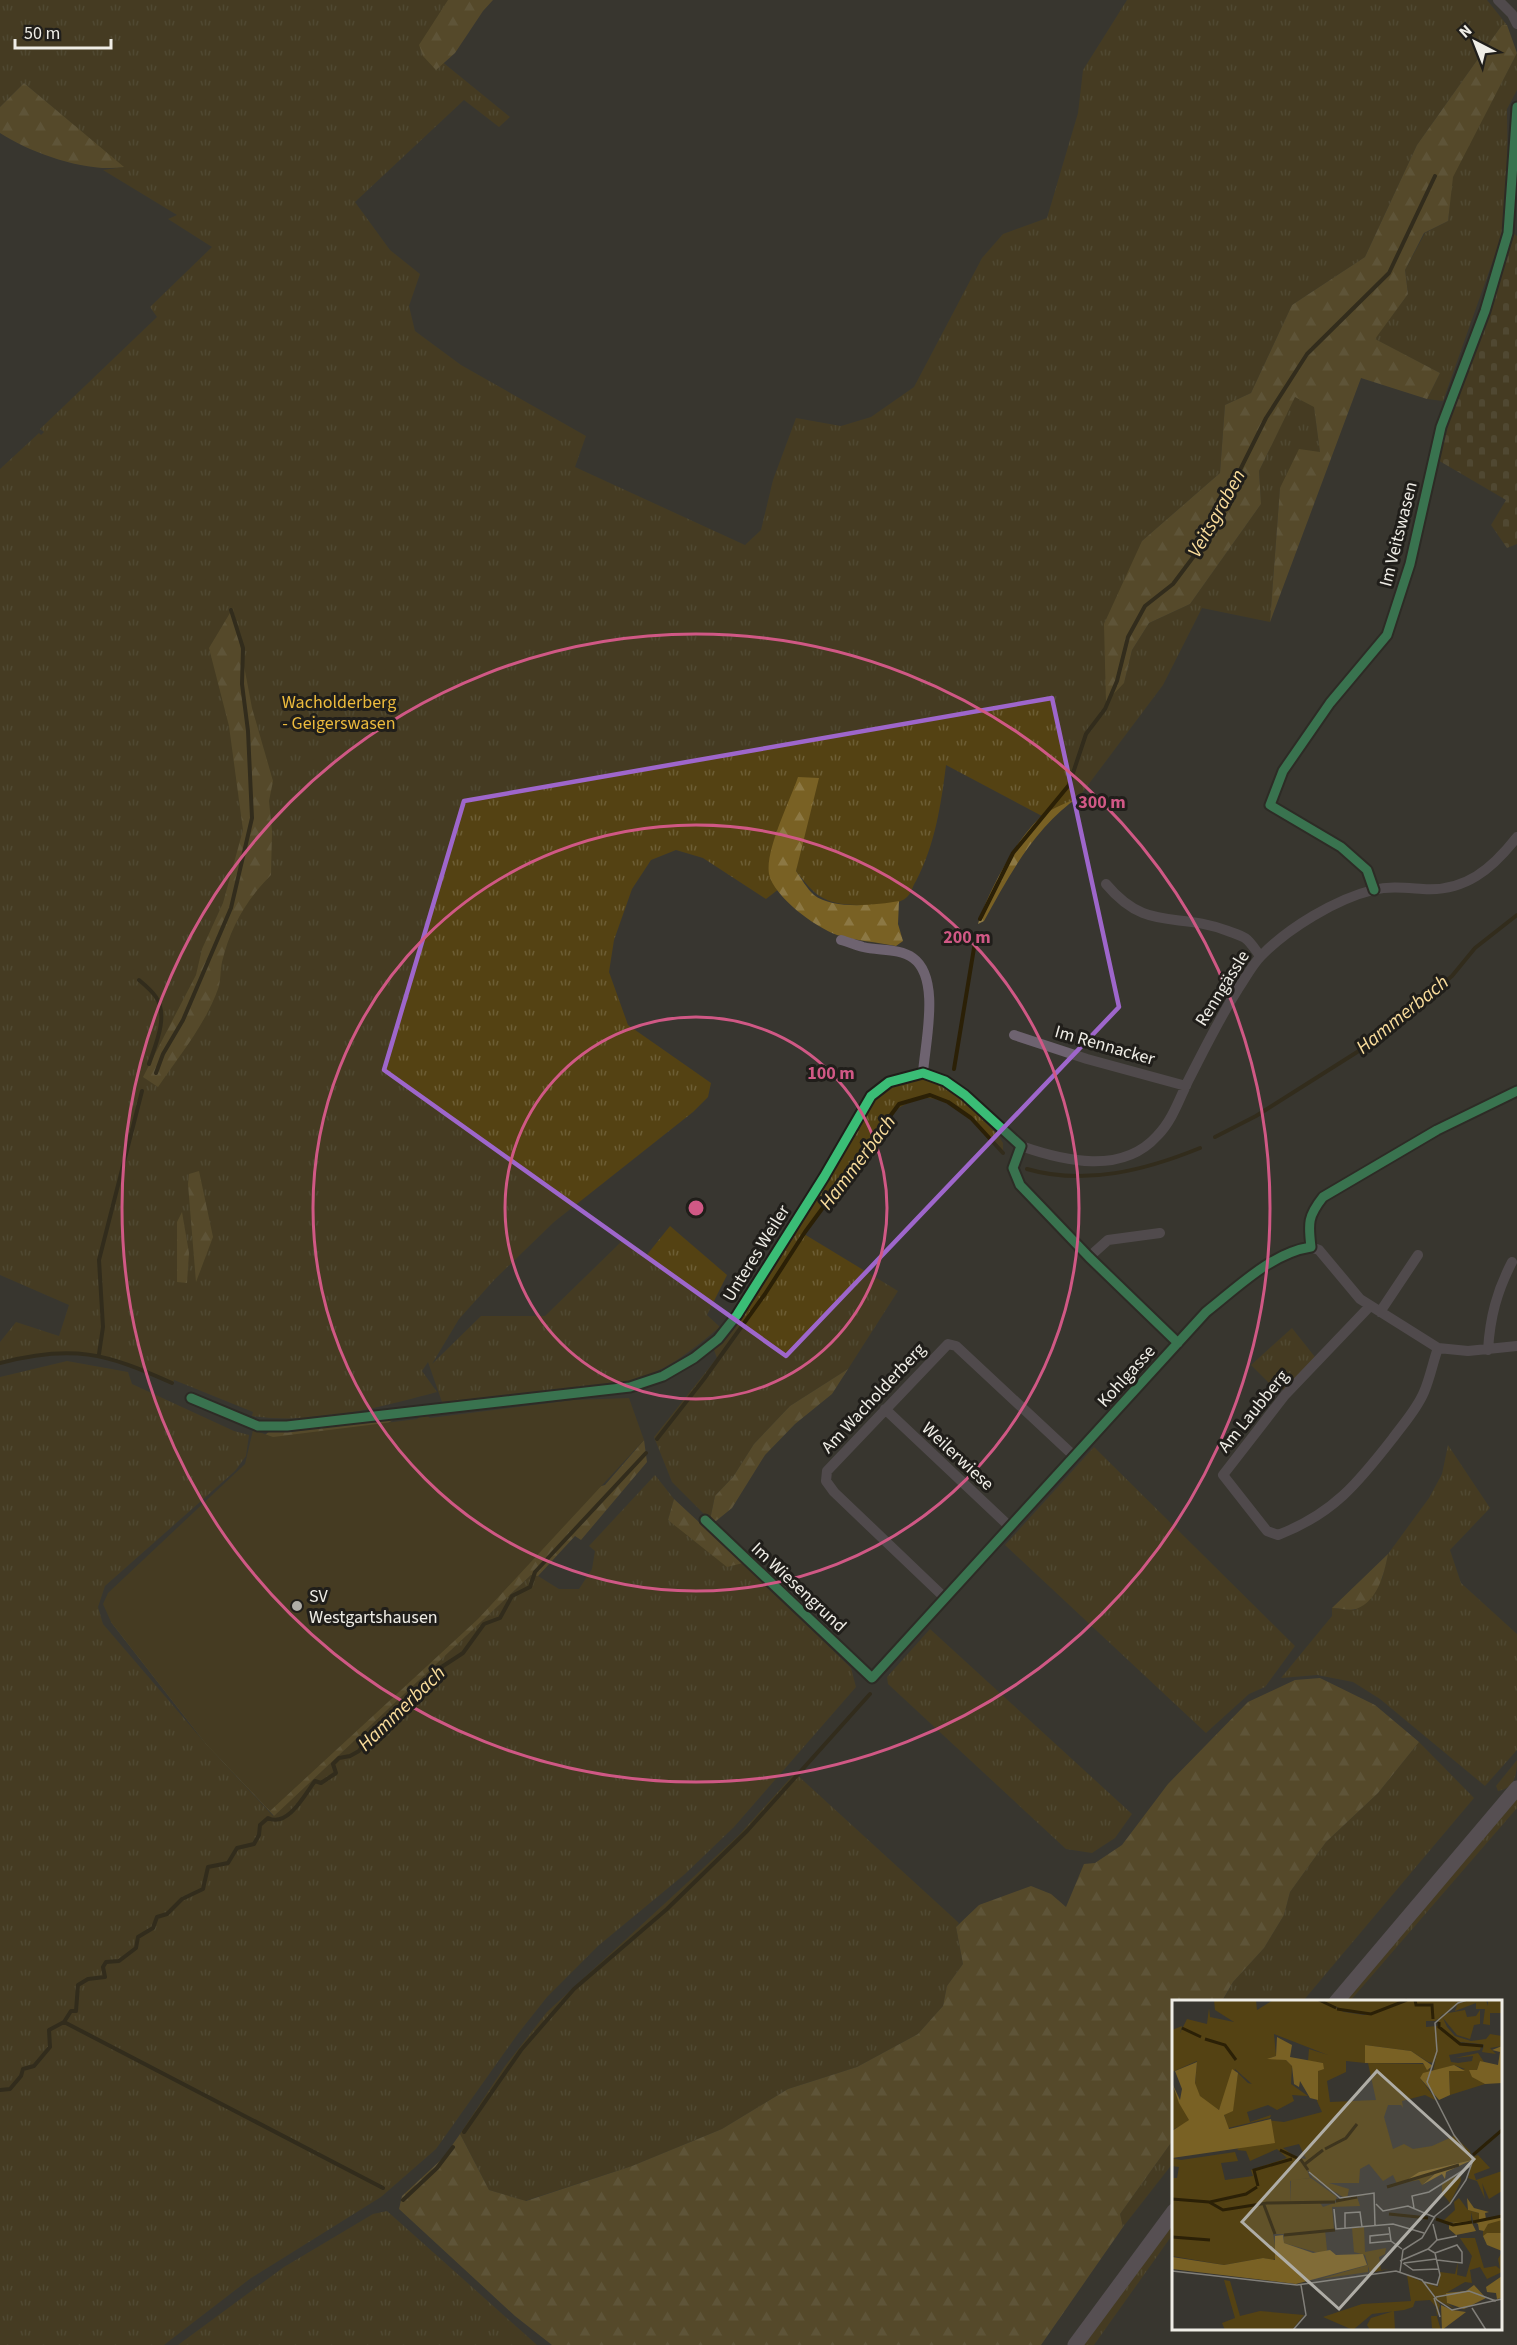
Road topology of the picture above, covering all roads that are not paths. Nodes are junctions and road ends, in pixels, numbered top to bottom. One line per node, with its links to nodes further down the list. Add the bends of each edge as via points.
1 (1498, 0): 2 (street)
2 (1517, 24)
3 (1517, 107): 6 (street, Im Veitswasen, via 1508,233 1485,311 1441,427 1410,564 1387,635 1330,703 1283,771 1270,805 1341,847 1367,870)
4 (1517, 837): 6 (street, Renngässle, via 1499,860 1474,879 1450,889 1396,886)
5 (1106, 884): 8 (street, via 1121,903 1139,913 1212,925 1245,938)
6 (1374, 890): 8 (street, Renngässle, via 1310,918)
7 (841, 940): 10 (street, via 914,958 926,975 930,993)
8 (1260, 956): 11 (street, Renngässle, via 1220,1017)
9 (1014, 1035): 11 (street, Im Rennacker)
10 (922, 1073): 13 (street, via 945,1081 964,1095); 25 (street, Unteres Weiler, via 889,1082 872,1096 737,1315 718,1339 663,1376 630,1387 286,1426 258,1425)
11 (1186, 1086): 13 (street, Renngässle, via 1157,1137 1135,1152 1109,1160 1078,1162)
12 (1517, 1091): 15 (street, via 1437,1130 1323,1197 1311,1212)
13 (1021, 1146): 17 (street, via 1013,1168 1020,1185)
14 (1160, 1233): 17 (street, via 1108,1240)
15 (1311, 1247): 19 (street, via 1319,1250); 21 (street, Kohlgasse, via 1294,1250 1261,1270 1206,1312)
16 (1418, 1255): 20 (street)
17 (1089, 1257): 21 (street)
18 (1512, 1262): 24 (street, via 1498,1289)
19 (1370, 1306): 20 (street); 23 (street, Am Laubberg, via 1285,1395 1223,1475 1267,1531 1278,1536 1296,1528 1356,1485 1415,1409 1425,1391)
20 (1380, 1312): 23 (street)
21 (1178, 1342): 27 (street, Kohlgasse)
22 (1517, 1346): 24 (street)
23 (1438, 1348): 24 (street)
24 (1488, 1350)
25 (190, 1398)
26 (885, 1409): 27 (street, Am Wacholderberg, via 948,1344 956,1346); 29 (street, Weilerwiese); 30 (street, Am Wacholderberg, via 827,1471 826,1481)
27 (1074, 1456): 29 (street, Kohlgasse)
28 (705, 1520): 31 (street, Im Wiesengrund)
29 (1010, 1527): 30 (street, Kohlgasse)
30 (945, 1598): 31 (street, Kohlgasse)
31 (872, 1678)
32 (1517, 1788): 33 (main road)
33 (1337, 2000)
34 (1172, 2212): 35 (main road)
35 (1075, 2345)

